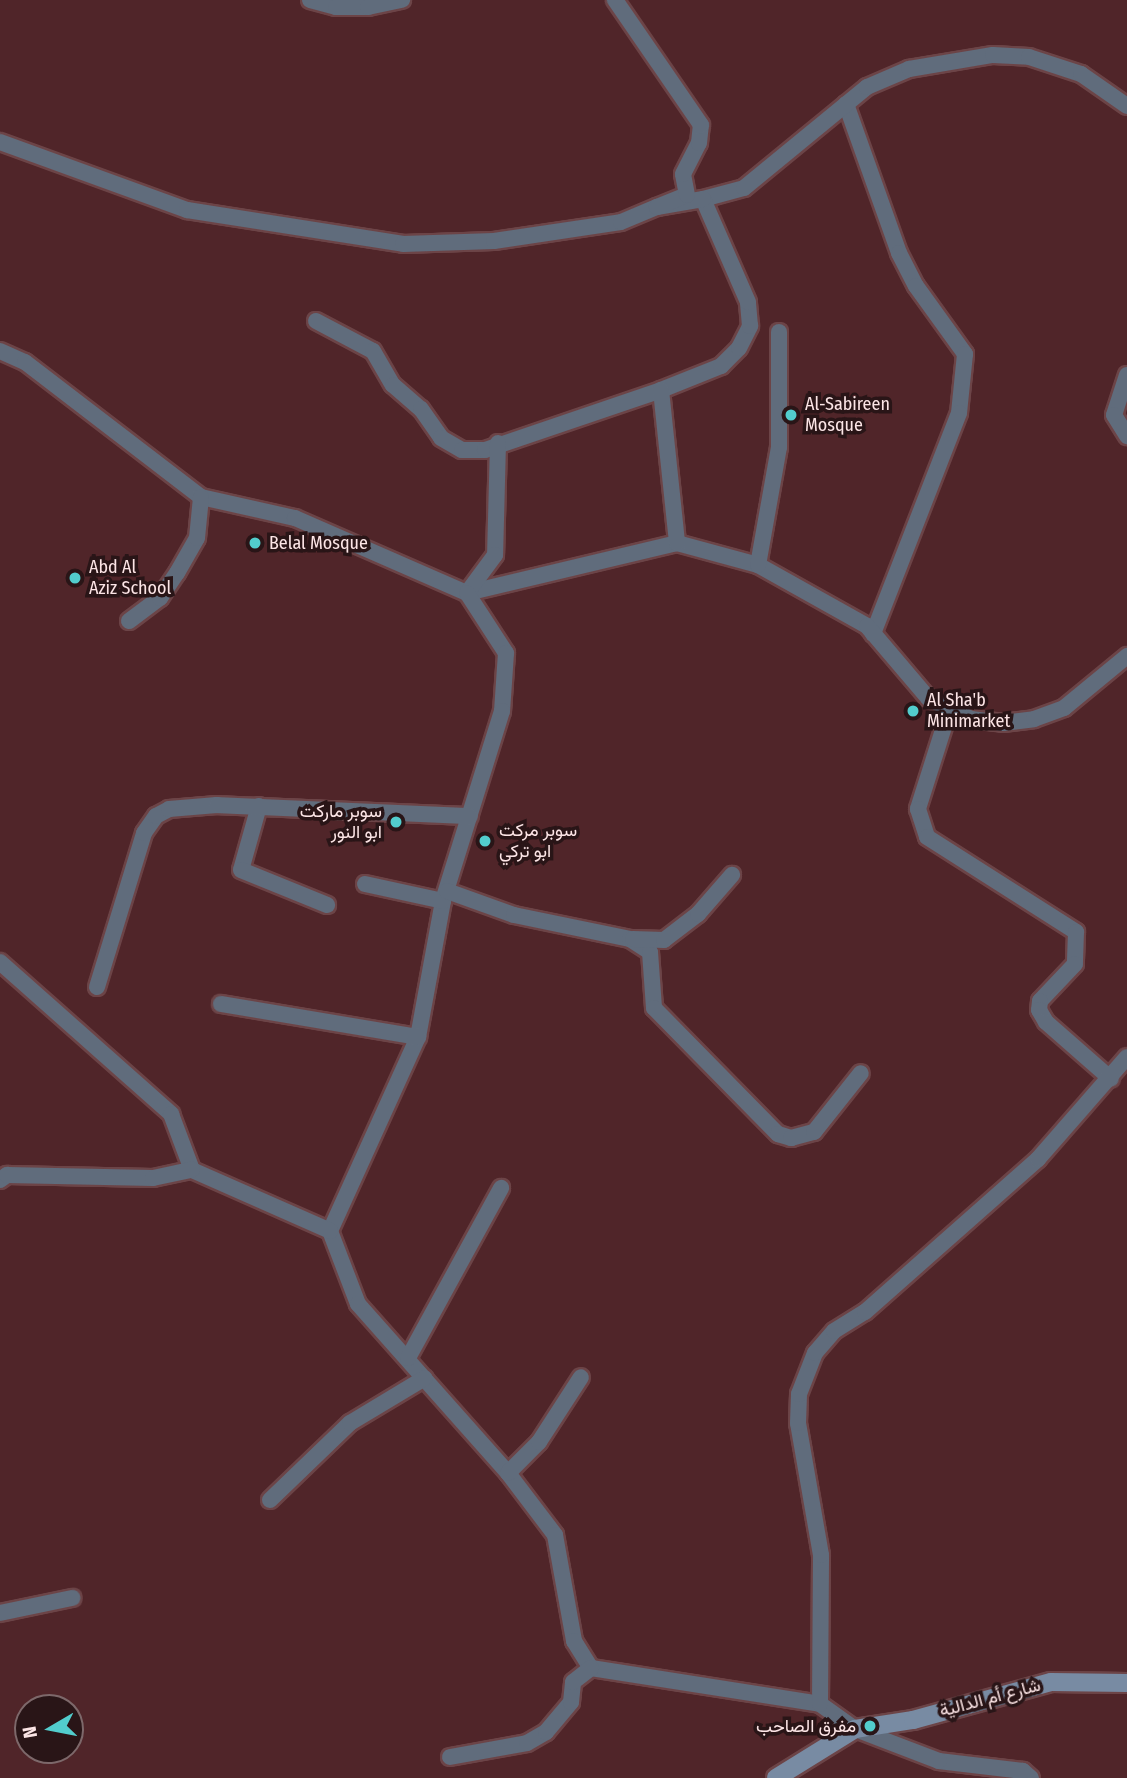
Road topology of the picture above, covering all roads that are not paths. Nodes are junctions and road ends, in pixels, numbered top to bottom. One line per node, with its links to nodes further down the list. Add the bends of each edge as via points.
1 (310, 0): 2 (street, via 336,7 368,7)
2 (402, 0)
3 (615, 0): 8 (street, via 701,125 699,143 683,174 687,195)
4 (846, 104): 5 (street, via 896,72 1011,55 1047,61 1081,74); 7 (street, via 744,188); 21 (street, via 899,253 916,286 965,354 959,413)
5 (1127, 106)
6 (0, 142): 8 (street, via 187,210 402,244 494,241 621,222)
7 (703, 199): 8 (street); 13 (street, via 748,302 750,326 739,348 721,366)
8 (657, 206)
9 (316, 321): 15 (street, via 373,351 393,385 421,409 450,446 485,450)
10 (779, 332): 18 (street, via 779,447)
11 (0, 351): 16 (street, via 25,362)
12 (1127, 375): 14 (street, via 1114,415)
13 (661, 390): 15 (street); 17 (street)
14 (1127, 436)
15 (498, 443): 19 (street, via 495,555)
16 (201, 497): 19 (street, via 295,518); 20 (street, via 197,538 177,573 160,598)
17 (677, 543): 18 (street); 19 (street)
18 (758, 565): 21 (street)
19 (467, 593): 25 (street, via 506,653 502,711)
20 (129, 621)
21 (873, 634): 23 (street, via 912,685)
22 (1127, 656): 23 (street, via 1083,696 1049,715 1003,723)
23 (949, 711): 37 (street, via 918,809 927,837 1076,932 1075,964 1040,1001 1039,1010 1046,1022)
24 (259, 806): 25 (street); 29 (street, via 241,870); 32 (street, via 176,807 152,821)
25 (470, 816): 28 (street)
26 (732, 875): 30 (street, via 698,914 664,940)
27 (365, 884): 28 (street)
28 (445, 896): 30 (street); 34 (street)
29 (327, 905)
30 (630, 939): 36 (street, via 650,952 654,1008 667,1026 711,1063 722,1082 778,1134 791,1138 814,1132)
31 (0, 962): 38 (street, via 171,1114)
32 (97, 987)
33 (221, 1004): 34 (street)
34 (418, 1037): 41 (street)
35 (1127, 1057): 37 (street)
36 (861, 1073)
37 (1111, 1079): 51 (street, via 1038,1159 865,1312 834,1331 808,1366 799,1394 798,1423 821,1555)
38 (192, 1170): 39 (street, via 153,1178 7,1175); 41 (street)
39 (0, 1180)
40 (501, 1188): 42 (street)
41 (330, 1231): 42 (street, via 358,1304)
42 (408, 1358): 44 (street)
43 (581, 1377): 45 (street, via 540,1442)
44 (425, 1378): 45 (street); 46 (street, via 350,1423)
45 (508, 1473): 49 (street, via 555,1535 574,1640)
46 (270, 1500)
47 (72, 1598): 48 (street)
48 (0, 1613)
49 (591, 1668): 51 (street); 53 (street, via 573,1682 570,1702 546,1732 527,1743)
50 (1127, 1683): 52 (street, شارع أم الدالية, via 1051,1682 914,1720)
51 (820, 1704): 52 (street)
52 (855, 1728): 54 (street); 55 (street, via 939,1761 1023,1771)
53 (450, 1757)
54 (776, 1778)
55 (1031, 1778)

